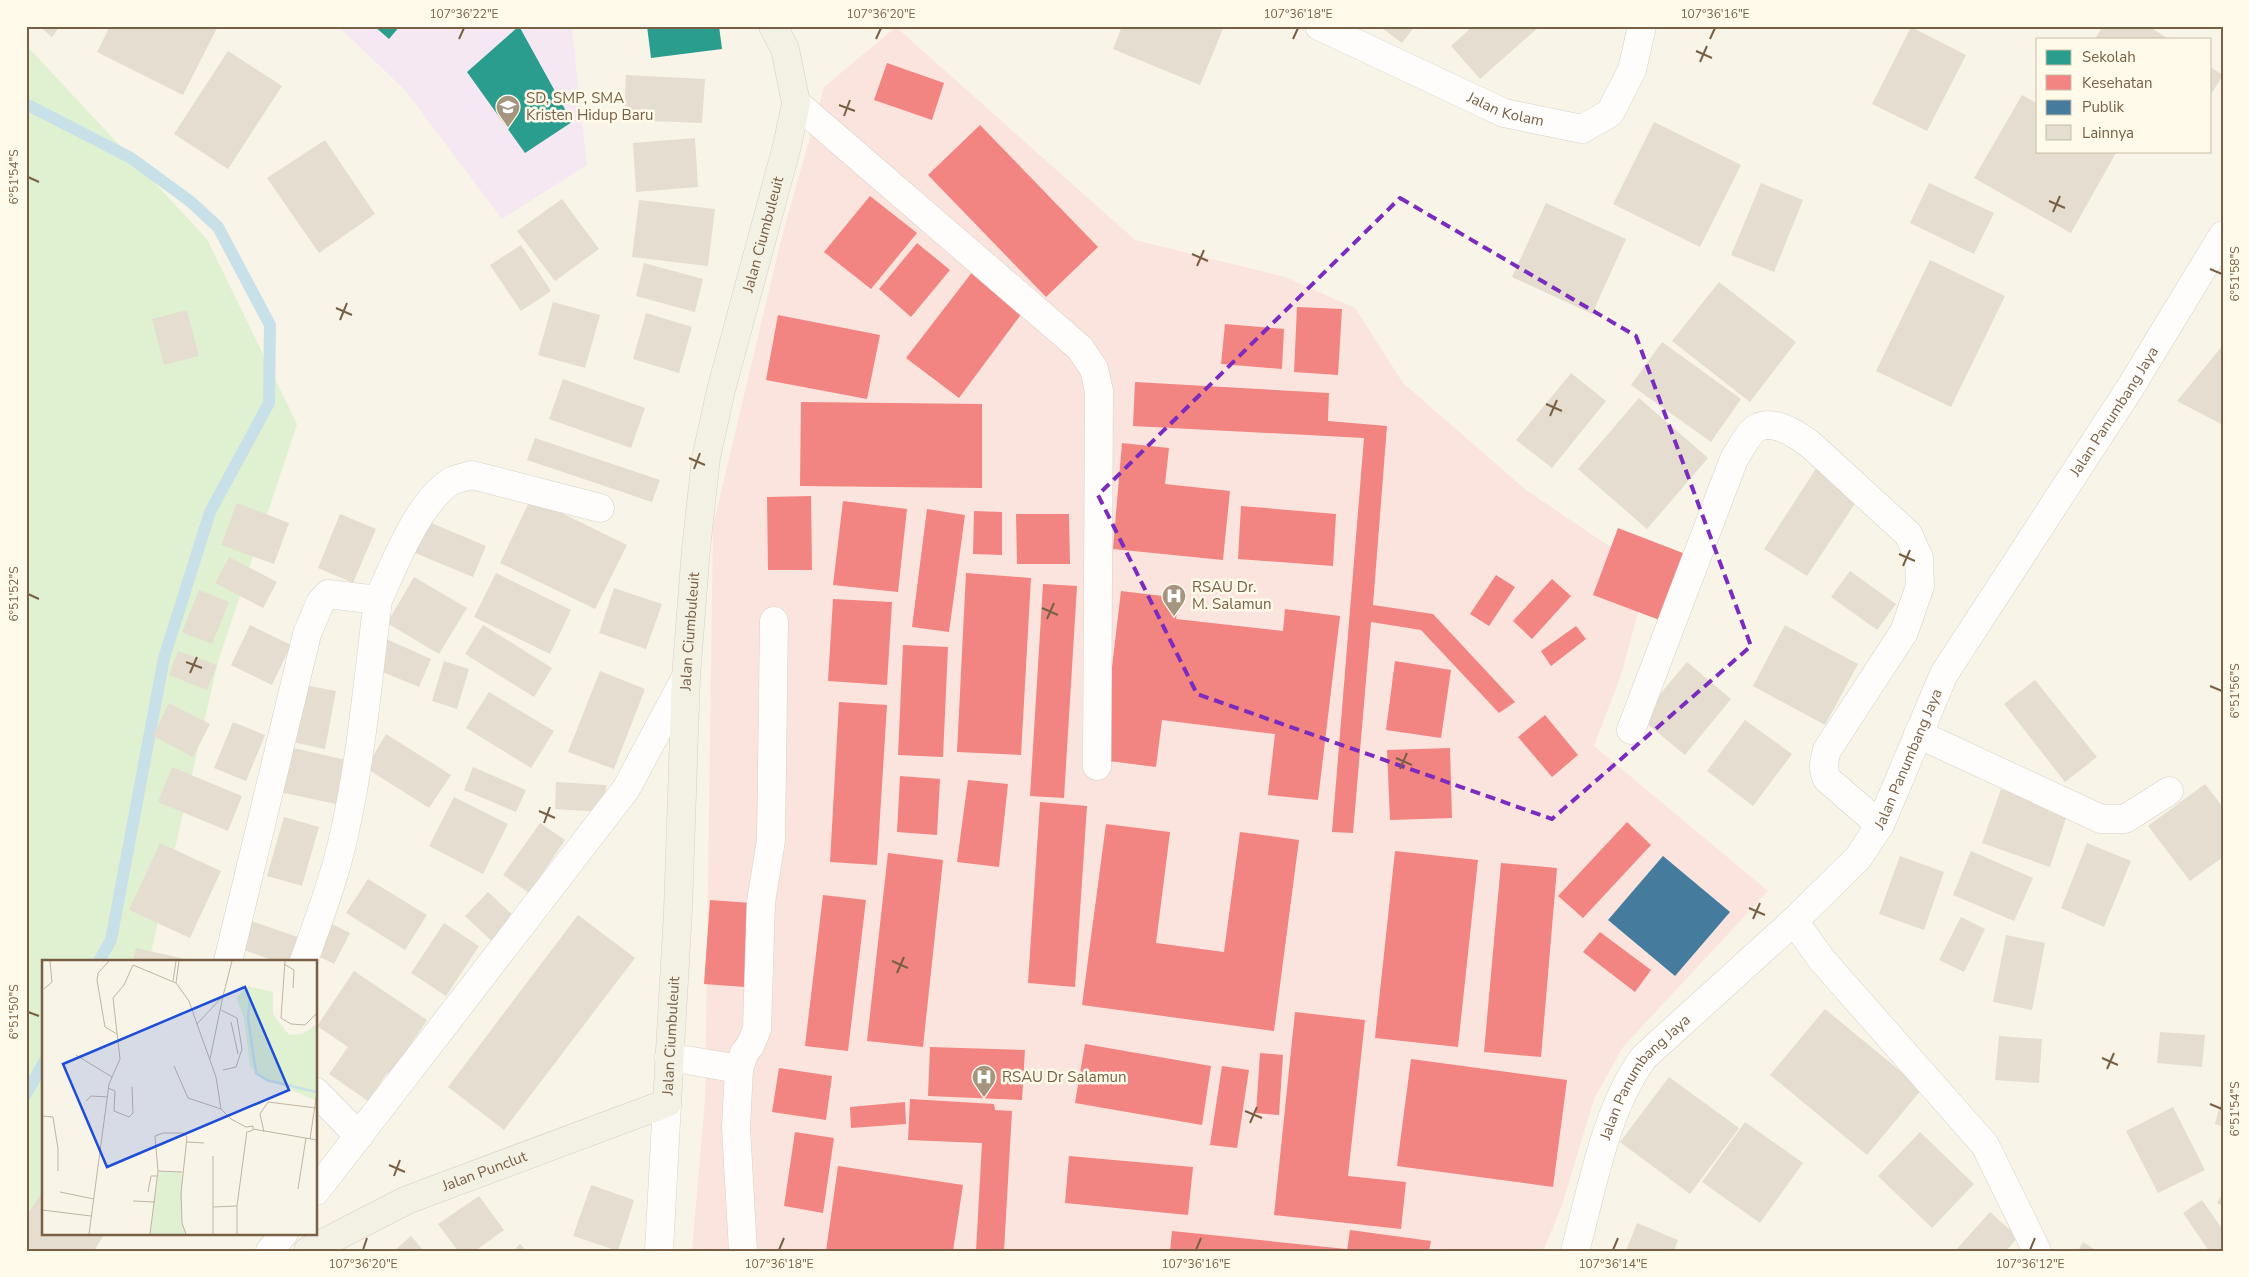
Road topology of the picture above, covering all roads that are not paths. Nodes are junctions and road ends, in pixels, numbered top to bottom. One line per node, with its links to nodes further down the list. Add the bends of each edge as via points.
1 (773, 26): 4 (main road, Jalan Ciumbuleuit, via 785,49)
2 (1319, 26): 3 (street, Jalan Kolam, via 1504,113 1582,129 1610,113 1632,70)
3 (1642, 26)
4 (796, 103): 9 (main road, Jalan Ciumbuleuit, via 706,458); 12 (street, via 1080,348 1094,369 1099,391)
5 (2223, 235): 11 (street, Jalan Panumbang Jaya, via 2130,388 1944,674)
6 (600, 508): 7 (street, via 472,475 452,480 440,489 412,527)
7 (378, 600): 16 (street, via 328,594 315,613 307,634); 17 (street, via 359,759 345,832)
8 (774, 621): 19 (street, via 771,840 761,902 757,1029)
9 (686, 677): 18 (main road, Jalan Ciumbuleuit); 22 (street, via 626,789)
10 (1631, 730): 14 (street, via 1734,459 1755,429 1775,426 1794,432 1908,534 1919,558 1920,586 1904,632 1827,750 1824,760 1826,779)
11 (1918, 734): 13 (street, via 2101,818 2125,819); 14 (street, Jalan Panumbang Jaya)
12 (1097, 766)
13 (2169, 791)
14 (1880, 825): 15 (street, Jalan Panumbang Jaya, via 1858,858)
15 (1794, 921): 29 (street, Jalan Panumbang Jaya, via 1643,1058 1628,1079 1613,1113); 30 (street, via 1822,960 1985,1145)
16 (228, 960)
17 (304, 960)
18 (669, 1057): 19 (street); 21 (main road, Jalan Ciumbuleuit)
19 (739, 1069): 28 (street, via 736,1126)
20 (318, 1094): 22 (street)
21 (667, 1103): 26 (main road, Jalan Punclut, via 407,1200); 27 (street, Jalan Ciumbuleuit)
22 (359, 1136): 23 (street)
23 (318, 1188)
24 (283, 1234): 25 (street)
25 (270, 1251)
26 (308, 1251)
27 (659, 1251)
28 (743, 1251)
29 (1575, 1251)
30 (2037, 1251)

